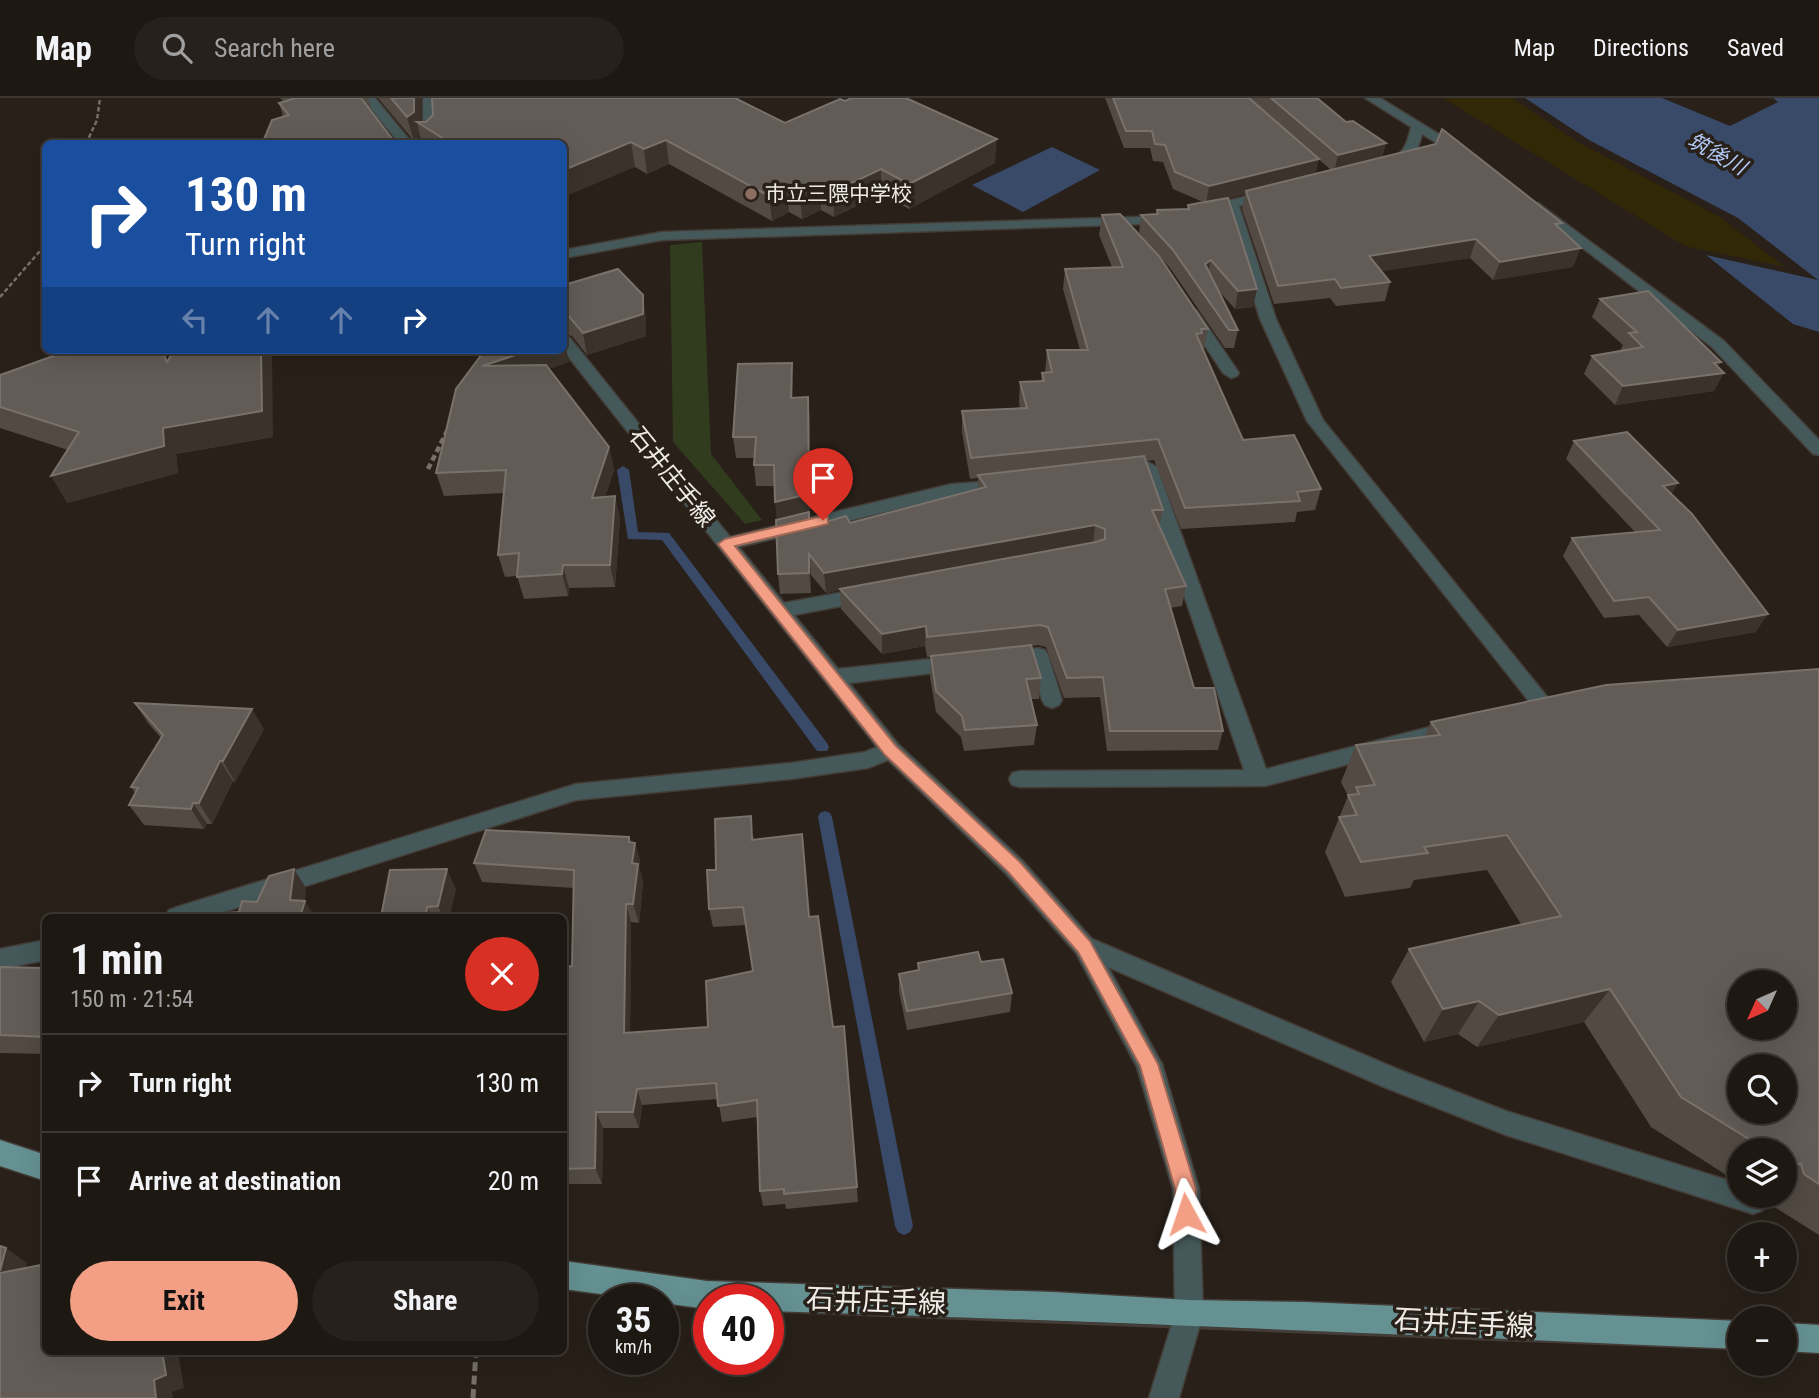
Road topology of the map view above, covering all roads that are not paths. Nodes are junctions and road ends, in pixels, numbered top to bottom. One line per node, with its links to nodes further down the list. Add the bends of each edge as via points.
1 (368, 98): 5 (street)
2 (429, 98): 6 (street)
3 (1371, 98): 4 (street)
4 (1418, 125): 7 (street); 8 (street, via 1413,149 1395,163)
5 (404, 140)
6 (428, 140)
7 (1470, 158)
8 (1369, 170)
9 (1290, 190): 11 (street)
10 (1524, 196): 16 (street, via 1718,344)
11 (1231, 204): 12 (street, via 1123,228 662,236); 25 (street, via 1268,318 1315,421)
12 (567, 253)
13 (1186, 306): 15 (street)
14 (567, 345): 19 (street, 石井庄手線)
15 (1231, 373)
16 (1819, 450)
17 (1096, 473): 29 (street, via 1148,467)
18 (1017, 482): 19 (street, via 952,490)
19 (725, 544): 21 (street, 石井庄手線)
20 (881, 593): 21 (street)
21 (779, 611): 22 (street, 石井庄手線)
22 (833, 677): 23 (street, via 1038,655); 28 (street, 石井庄手線)
23 (1052, 700)
24 (1573, 706): 25 (street)
25 (1546, 709): 26 (street)
26 (1518, 713)
27 (1478, 723): 29 (street)
28 (891, 750): 31 (street, via 868,760 791,771 576,792); 32 (street, 石井庄手線, via 1014,867)
29 (1258, 778): 30 (street)
30 (1020, 779)
31 (187, 914)
32 (1084, 946): 37 (street, via 1506,1123); 39 (street, 石井庄手線, via 1149,1064 1186,1189)
33 (42, 951): 34 (street)
34 (0, 959)
35 (0, 1153): 36 (main road)
36 (42, 1167)
37 (1727, 1193)
38 (567, 1275): 39 (main road, 石井庄手線, via 707,1295)
39 (1189, 1314): 40 (main road, 石井庄手線); 43 (street)
40 (1727, 1334)
41 (1797, 1338): 42 (main road)
42 (1819, 1339)
43 (1164, 1398)

